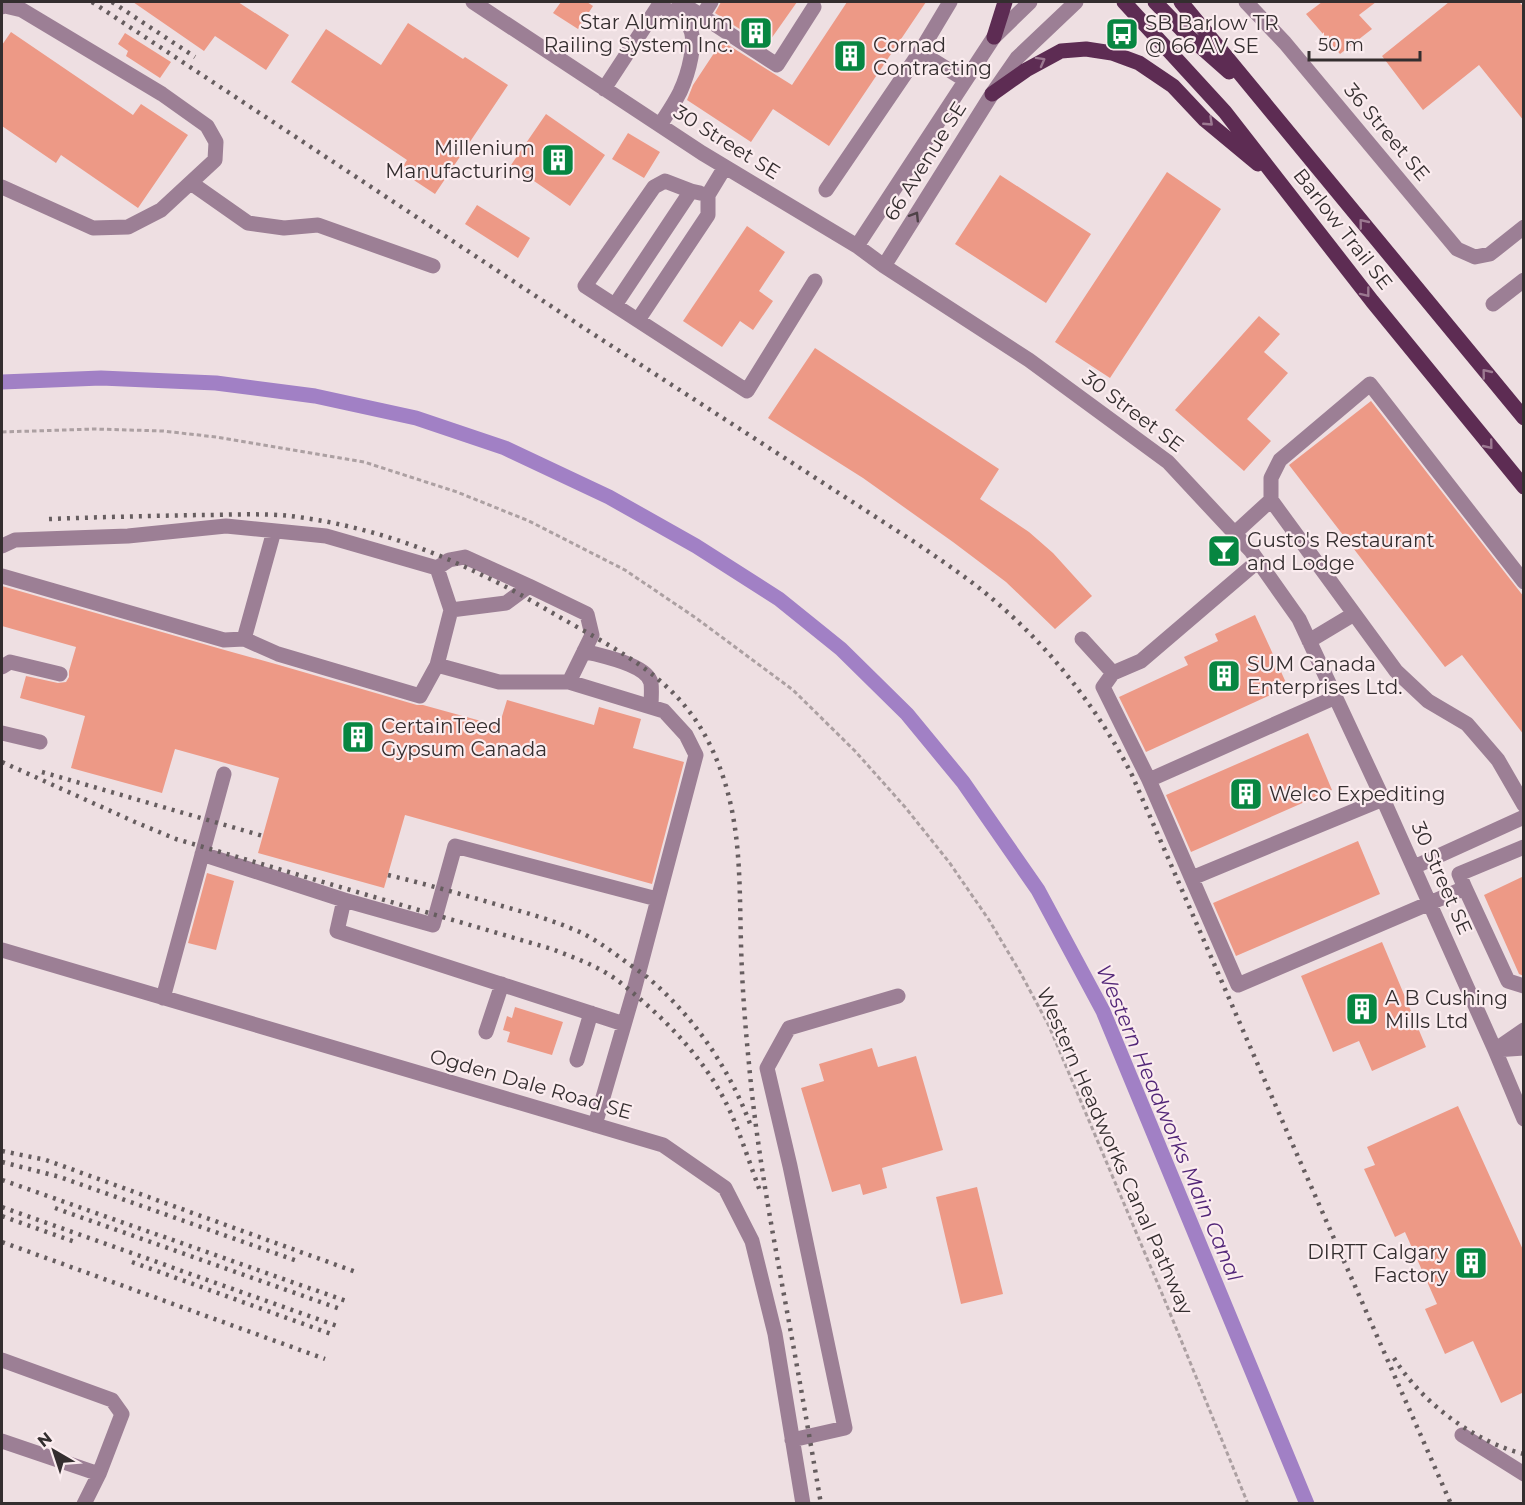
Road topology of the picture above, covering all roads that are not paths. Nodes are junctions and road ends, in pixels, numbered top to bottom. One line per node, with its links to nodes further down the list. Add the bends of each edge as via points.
1 (473, 2): 19 (street, 30 Street SE)
2 (679, 2): 15 (street)
3 (711, 2): 15 (street)
4 (950, 2): 17 (street)
5 (1005, 2): 16 (main road)
6 (1030, 2): 16 (street, 66 Avenue SE)
7 (1076, 2): 20 (street, 66 Avenue SE, via 1017,58)
8 (1124, 2): 24 (main road, Barlow Trail SE, via 1225,112)
9 (1155, 2): 21 (main road)
10 (1181, 2): 21 (main road, Barlow Trail SE)
11 (1246, 2): 30 (street, 36 Street SE, via 1285,43 1457,249 1475,257 1490,254)
12 (660, 3): 19 (street); 22 (street, via 691,30 692,54 680,92)
13 (2, 7): 25 (street, via 22,10 162,94 207,126 216,142 214,160)
14 (814, 7): 15 (street, via 777,64)
15 (702, 16)
16 (994, 37): 18 (street, 66 Avenue SE)
17 (920, 52): 18 (street); 27 (street)
18 (965, 80): 31 (street, 66 Avenue SE)
19 (604, 88): 22 (street, 30 Street SE)
20 (992, 94): 24 (main road, one-way to 24, via 1061,51 1112,53 1139,63 1173,86 1205,120); 33 (street, 66 Avenue SE, one-way to 20)
21 (1267, 106): 39 (main road, Barlow Trail SE, one-way to 21)
22 (660, 125): 23 (street, 30 Street SE)
23 (724, 167): 29 (street); 31 (street, 30 Street SE)
24 (1279, 181): 40 (main road, Barlow Trail SE, one-way to 40)
25 (190, 183): 26 (street, via 161,210 128,227 93,228); 32 (street, via 248,223 284,228 318,225)
26 (2, 187)
27 (826, 190)
28 (692, 191): 29 (street); 37 (street); 37 (street, via 664,181 654,187 585,286)
29 (708, 195): 38 (street, via 708,215)
30 (1524, 227)
31 (856, 246): 33 (street, 30 Street SE)
32 (433, 266)
33 (884, 266): 43 (street, 30 Street SE, via 1029,360 1168,462)
34 (1524, 280): 36 (street)
35 (815, 281): 38 (street, via 747,391)
36 (1493, 304)
37 (615, 305): 38 (street)
38 (638, 320)
39 (1524, 418)
40 (1524, 487)
41 (1271, 500): 43 (street); 48 (street, via 1271,478 1280,460 1370,384); 51 (street)
42 (274, 531): 44 (street, via 226,526 128,536 15,540); 46 (street, via 326,536); 52 (street)
43 (1234, 533): 45 (street, 30 Street SE)
44 (2, 546)
45 (1258, 561): 54 (street, 30 Street SE, via 1299,619); 58 (street, via 1141,661)
46 (437, 568): 49 (street, via 449,560 465,557); 50 (street)
47 (2, 576): 52 (street, via 224,640)
48 (1524, 582)
49 (529, 586): 50 (street, via 506,603); 55 (street, via 587,614 592,635)
50 (451, 610): 56 (street)
51 (1354, 614): 54 (street); 68 (street, via 1396,671 1428,701 1467,724 1498,760)
52 (244, 639): 56 (street, via 278,654 420,696)
53 (1082, 639): 58 (street)
54 (1309, 641): 61 (street, 30 Street SE)
55 (584, 651): 60 (street); 62 (street, via 644,672 651,681)
56 (437, 665): 60 (street, via 499,682)
57 (2, 667): 59 (street, via 10,662)
58 (1113, 673): 66 (street, via 1103,687)
59 (60, 674)
60 (569, 682): 62 (street)
61 (1336, 697): 66 (street); 67 (street, 30 Street SE)
62 (651, 707): 75 (street, via 664,711 686,735 696,755)
63 (2, 733): 64 (street)
64 (40, 742)
65 (225, 774): 71 (street)
66 (1149, 780): 73 (street)
67 (1383, 799): 72 (street, 30 Street SE); 73 (street)
68 (1524, 805)
69 (1524, 817): 72 (street)
70 (1524, 847): 74 (street, via 1459,874)
71 (202, 854): 76 (street); 82 (street)
72 (1414, 867): 77 (street, 30 Street SE)
73 (1192, 878): 77 (street, via 1238,985)
74 (1465, 888): 77 (street); 80 (street, via 1508,981)
75 (657, 899): 76 (street, via 455,846 433,925); 84 (street)
76 (344, 900): 79 (street, via 337,931)
77 (1430, 903): 88 (street, 30 Street SE)
78 (2, 950): 82 (street, Ogden Dale Road SE)
79 (502, 984): 83 (street); 86 (street)
80 (1524, 986)
81 (898, 996): 94 (street, via 789,1028 767,1068 845,1428)
82 (163, 998): 91 (street, Ogden Dale Road SE)
83 (591, 1013): 84 (street); 89 (street)
84 (624, 1024): 91 (street)
85 (1524, 1030): 88 (street)
86 (486, 1032)
87 (1524, 1048): 88 (street)
88 (1495, 1050): 90 (street, 30 Street SE)
89 (577, 1060)
90 (1524, 1119)
91 (595, 1125): 94 (street, Ogden Dale Road SE, via 663,1145 725,1188 752,1241 775,1334)
92 (2, 1360): 96 (street, via 112,1400 122,1414)
93 (1462, 1435): 97 (street)
94 (792, 1440): 99 (street, Ogden Dale Road SE)
95 (2, 1442): 96 (street)
96 (99, 1474): 98 (street)
97 (1524, 1474)
98 (84, 1503)
99 (803, 1503)

